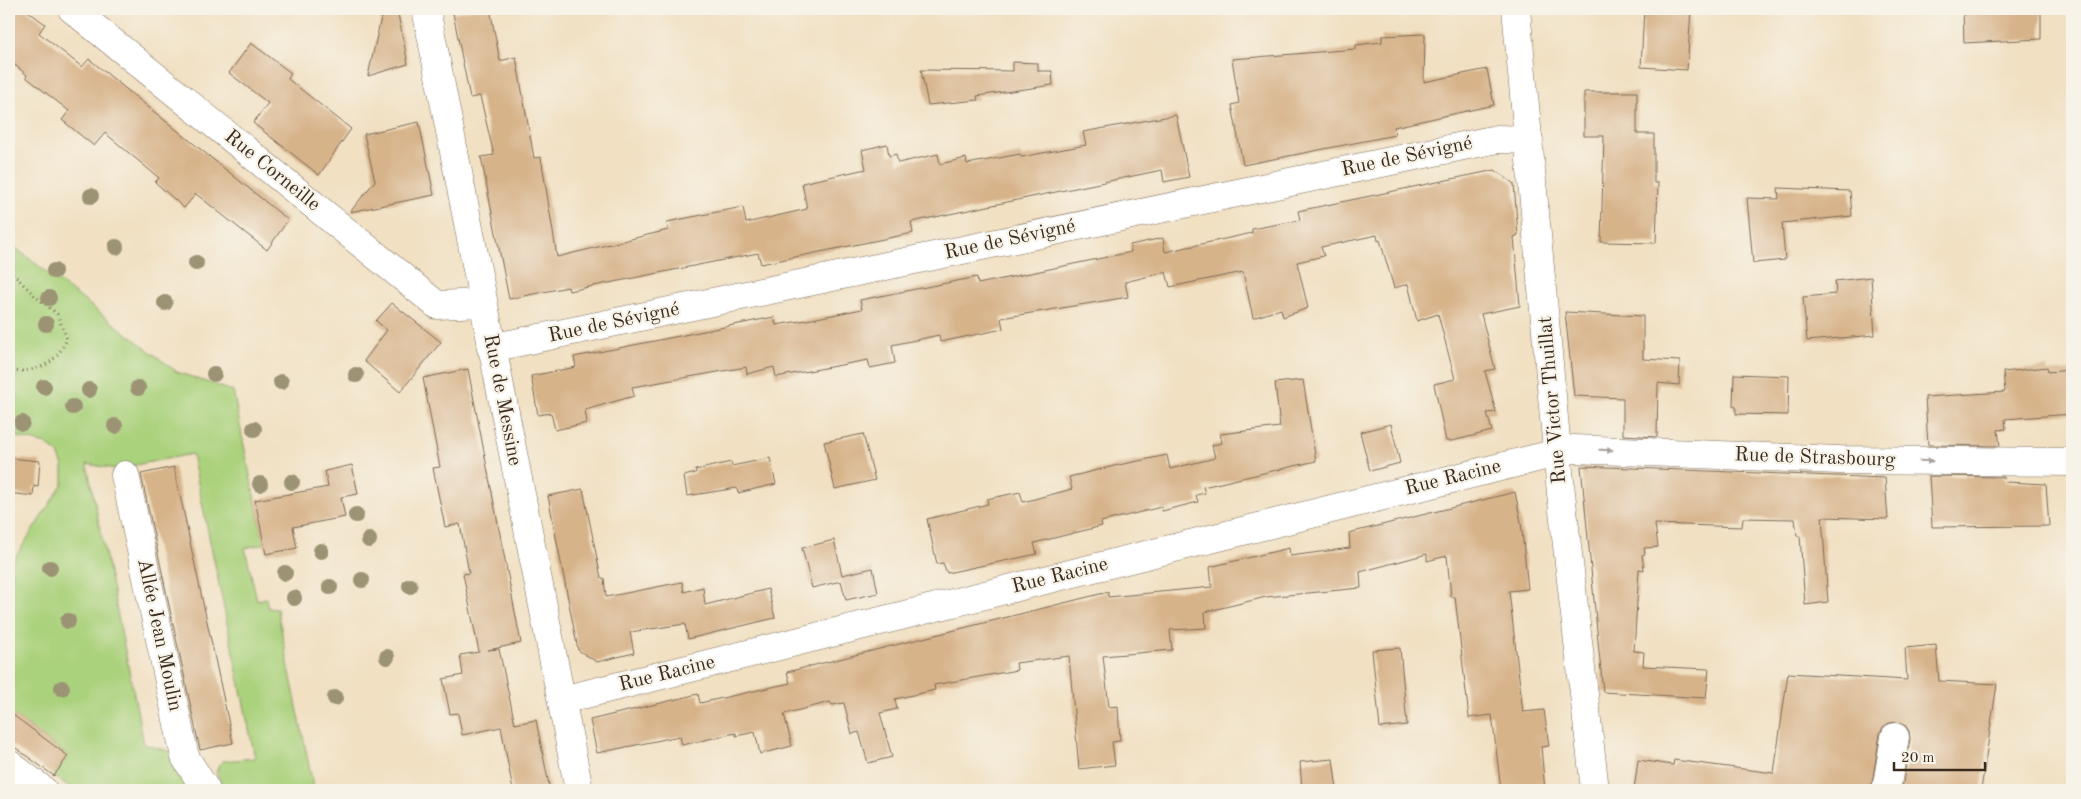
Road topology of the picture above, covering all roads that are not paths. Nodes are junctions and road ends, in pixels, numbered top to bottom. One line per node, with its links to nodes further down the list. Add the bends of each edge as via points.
1 (72, 9): 5 (street, Rue Corneille, via 437,305)
2 (426, 9): 5 (street, Rue de Messine)
3 (1516, 9): 4 (street, Rue Victor Thuillat)
4 (1529, 140): 6 (street, Rue de Sévigné, via 1497,139); 7 (street, Rue Victor Thuillat)
5 (483, 303): 6 (street, Rue de Messine)
6 (491, 348): 10 (street, Rue de Messine)
7 (1558, 452): 8 (street, Rue de Strasbourg, one-way to 8, via 1573,449 1839,460); 10 (street, Rue Racine); 16 (street, Rue Victor Thuillat, via 1576,645)
8 (2072, 462)
9 (125, 476): 14 (street, Allée Jean Moulin, via 185,757)
10 (562, 700): 15 (street, Rue de Messine)
11 (1895, 737): 17 (street)
12 (9, 764): 13 (street)
13 (43, 790)
14 (206, 790)
15 (579, 790)
16 (1595, 790)
17 (1886, 790)

